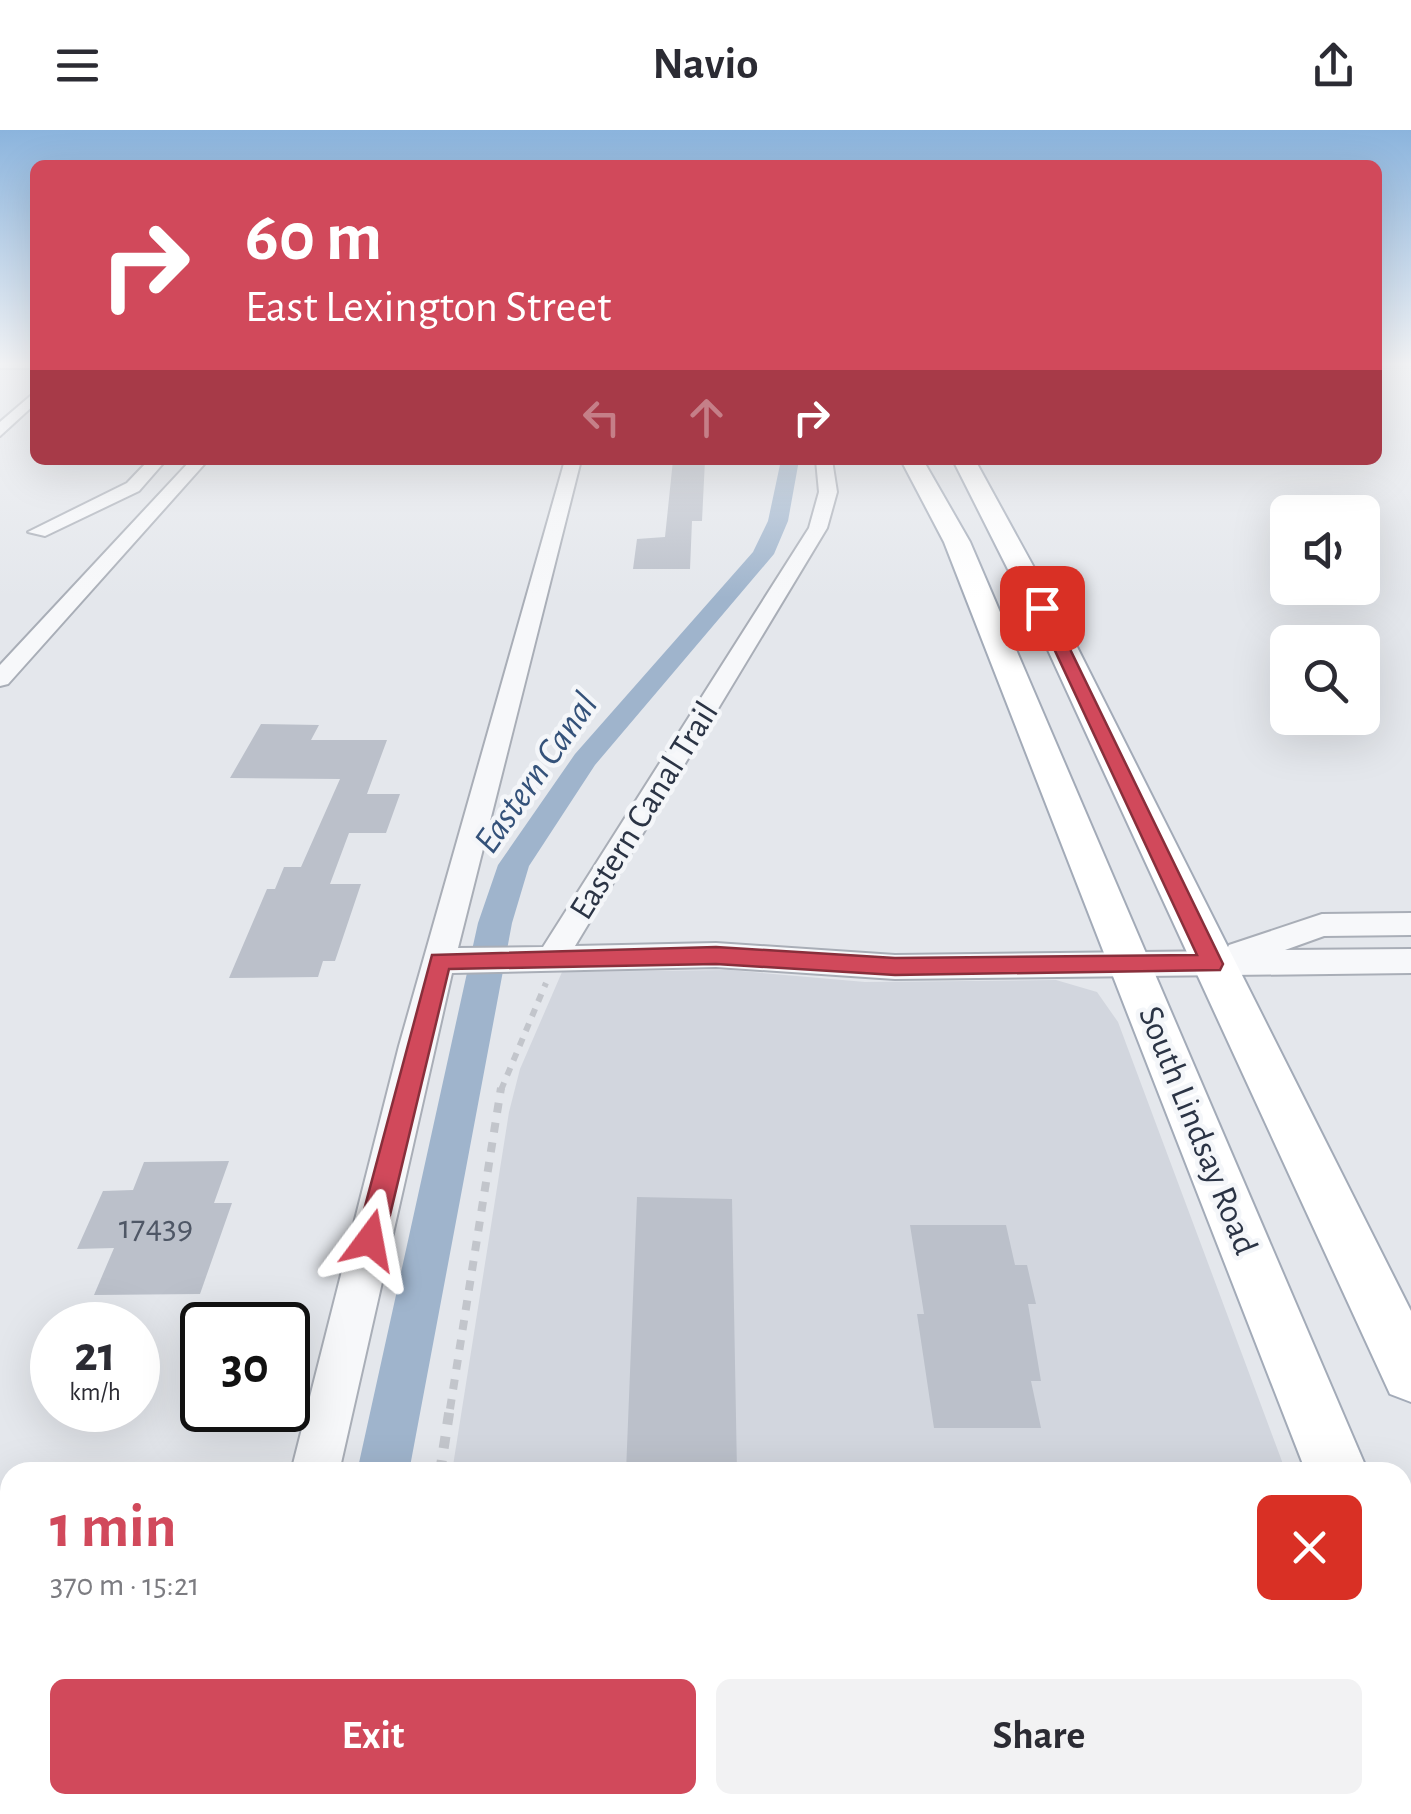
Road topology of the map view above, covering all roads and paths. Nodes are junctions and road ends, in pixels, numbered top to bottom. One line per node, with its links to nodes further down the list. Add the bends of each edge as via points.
1 (153, 465): 7 (street, via 133,487)
2 (195, 465): 8 (street)
3 (572, 465): 11 (street)
4 (824, 465): 10 (street, Eastern Canal Trail, via 826,504 811,542)
5 (915, 465): 13 (main road, South Lindsay Road, via 957,542)
6 (967, 465): 14 (main road, via 1057,637)
7 (38, 532)
8 (0, 680)
9 (1411, 924): 14 (street, via 1322,925)
10 (544, 958): 11 (street); 13 (street, via 716,955 895,967); 17 (path, Eastern Canal Trail, via 502,1084)
11 (452, 960): 16 (street)
12 (1411, 961): 14 (street)
13 (1132, 964): 14 (street); 18 (main road, South Lindsay Road)
14 (1212, 964): 15 (main road)
15 (1411, 1373)
16 (318, 1462)
17 (442, 1462)
18 (1332, 1462)

